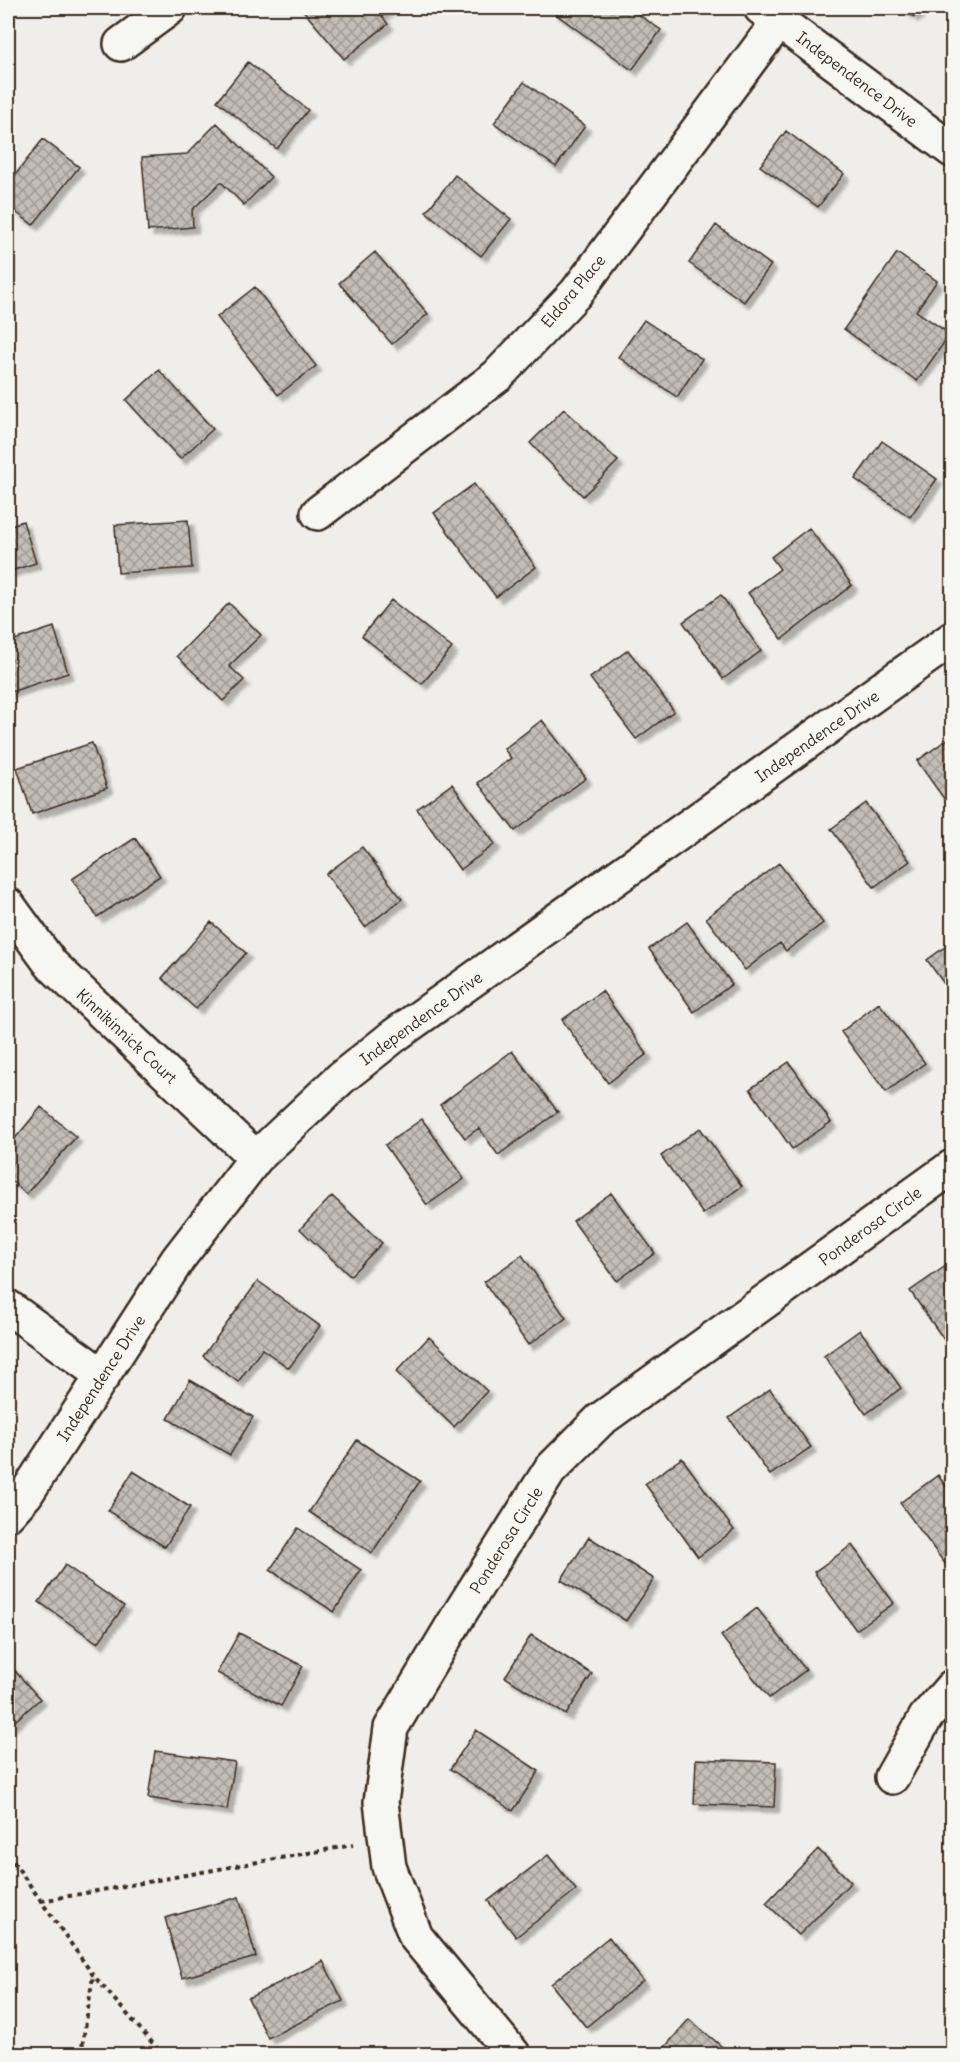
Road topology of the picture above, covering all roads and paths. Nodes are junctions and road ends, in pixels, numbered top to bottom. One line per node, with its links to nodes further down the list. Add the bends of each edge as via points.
1 (170, 8): 3 (street)
2 (770, 14): 4 (street, Independence Drive); 5 (street, Eldora Place, via 576,293 497,376)
3 (121, 44)
4 (952, 150)
5 (318, 513)
6 (952, 639): 8 (street, Independence Drive, via 395,1035 341,1078)
7 (8, 905): 8 (street, Kinnikinnick Court, via 51,964)
8 (256, 1158): 11 (street, Independence Drive, via 178,1259)
9 (952, 1167): 15 (street, Ponderosa Circle, via 600,1419 550,1470 391,1728 381,1802)
10 (8, 1307): 11 (street)
11 (103, 1376): 12 (street, Independence Drive, via 26,1494)
12 (8, 1514)
13 (952, 1687): 14 (street, via 926,1717)
14 (892, 1777)
15 (385, 1839): 17 (path); 21 (street, Ponderosa Circle, via 389,1867 416,1938)
16 (8, 1854): 17 (path)
17 (41, 1901): 18 (path)
18 (93, 1975): 19 (path); 20 (path)
19 (81, 2055)
20 (162, 2055)
21 (513, 2055)

